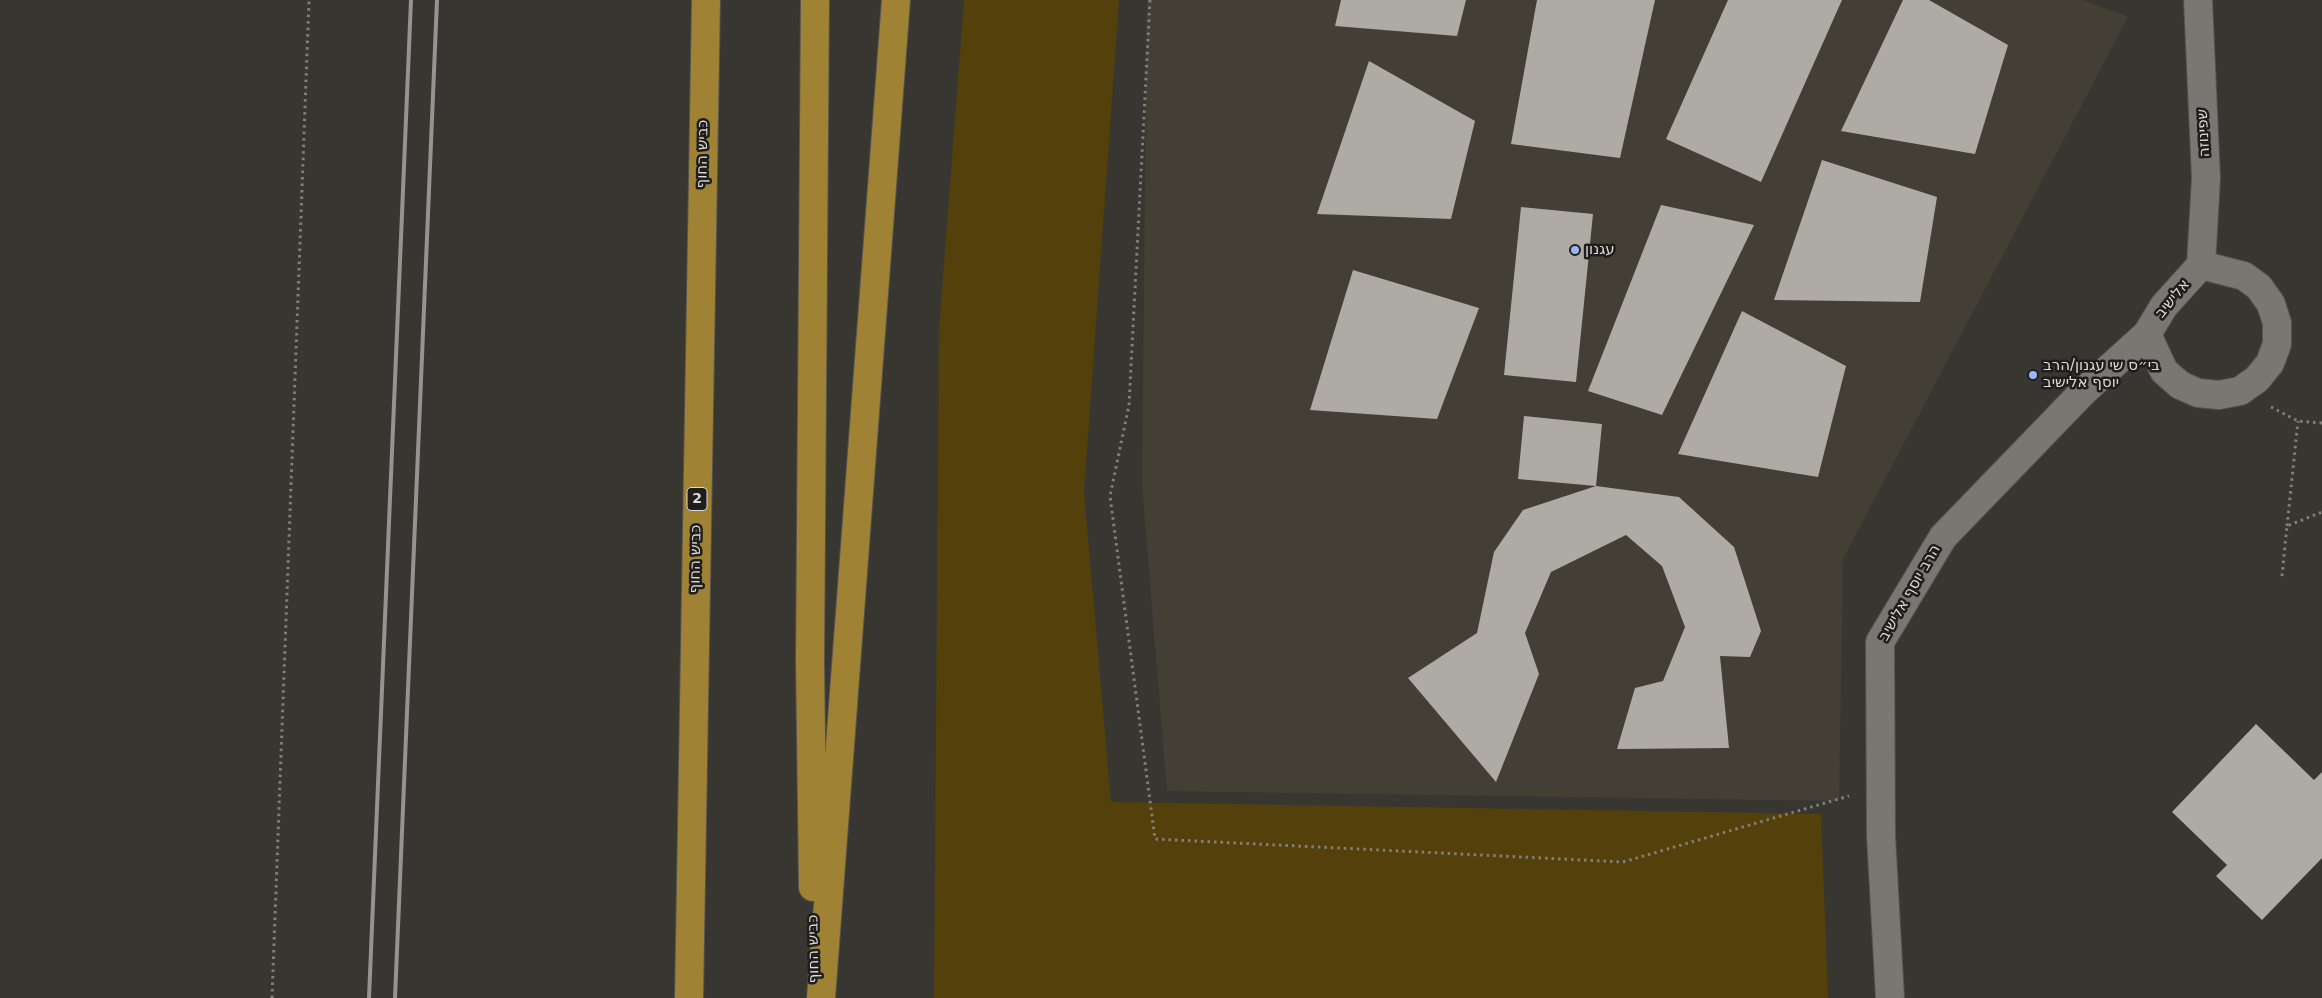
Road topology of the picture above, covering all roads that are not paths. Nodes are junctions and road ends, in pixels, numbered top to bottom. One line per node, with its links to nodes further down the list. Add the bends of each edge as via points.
1 (706, 0): 7 (highway, כביש החוף / 2)
2 (815, 0): 8 (highway, כביש החוף, via 810,661)
3 (896, 0): 9 (highway)
4 (2198, 0): 5 (street, שפינוזה, via 2206,178)
5 (2201, 266): 6 (street, אלישיב, via 2164,306); 6 (street, via 2244,276 2259,287 2271,304 2277,323 2277,344 2270,363 2257,379 2240,391 2219,395 2198,393 2180,385 2164,371)
6 (2147, 334): 10 (street, הרב יוסף אלישיב, via 2084,391 1943,537 1880,642 1881,836)
7 (689, 998)
8 (815, 998)
9 (821, 998)
10 (1890, 998)

